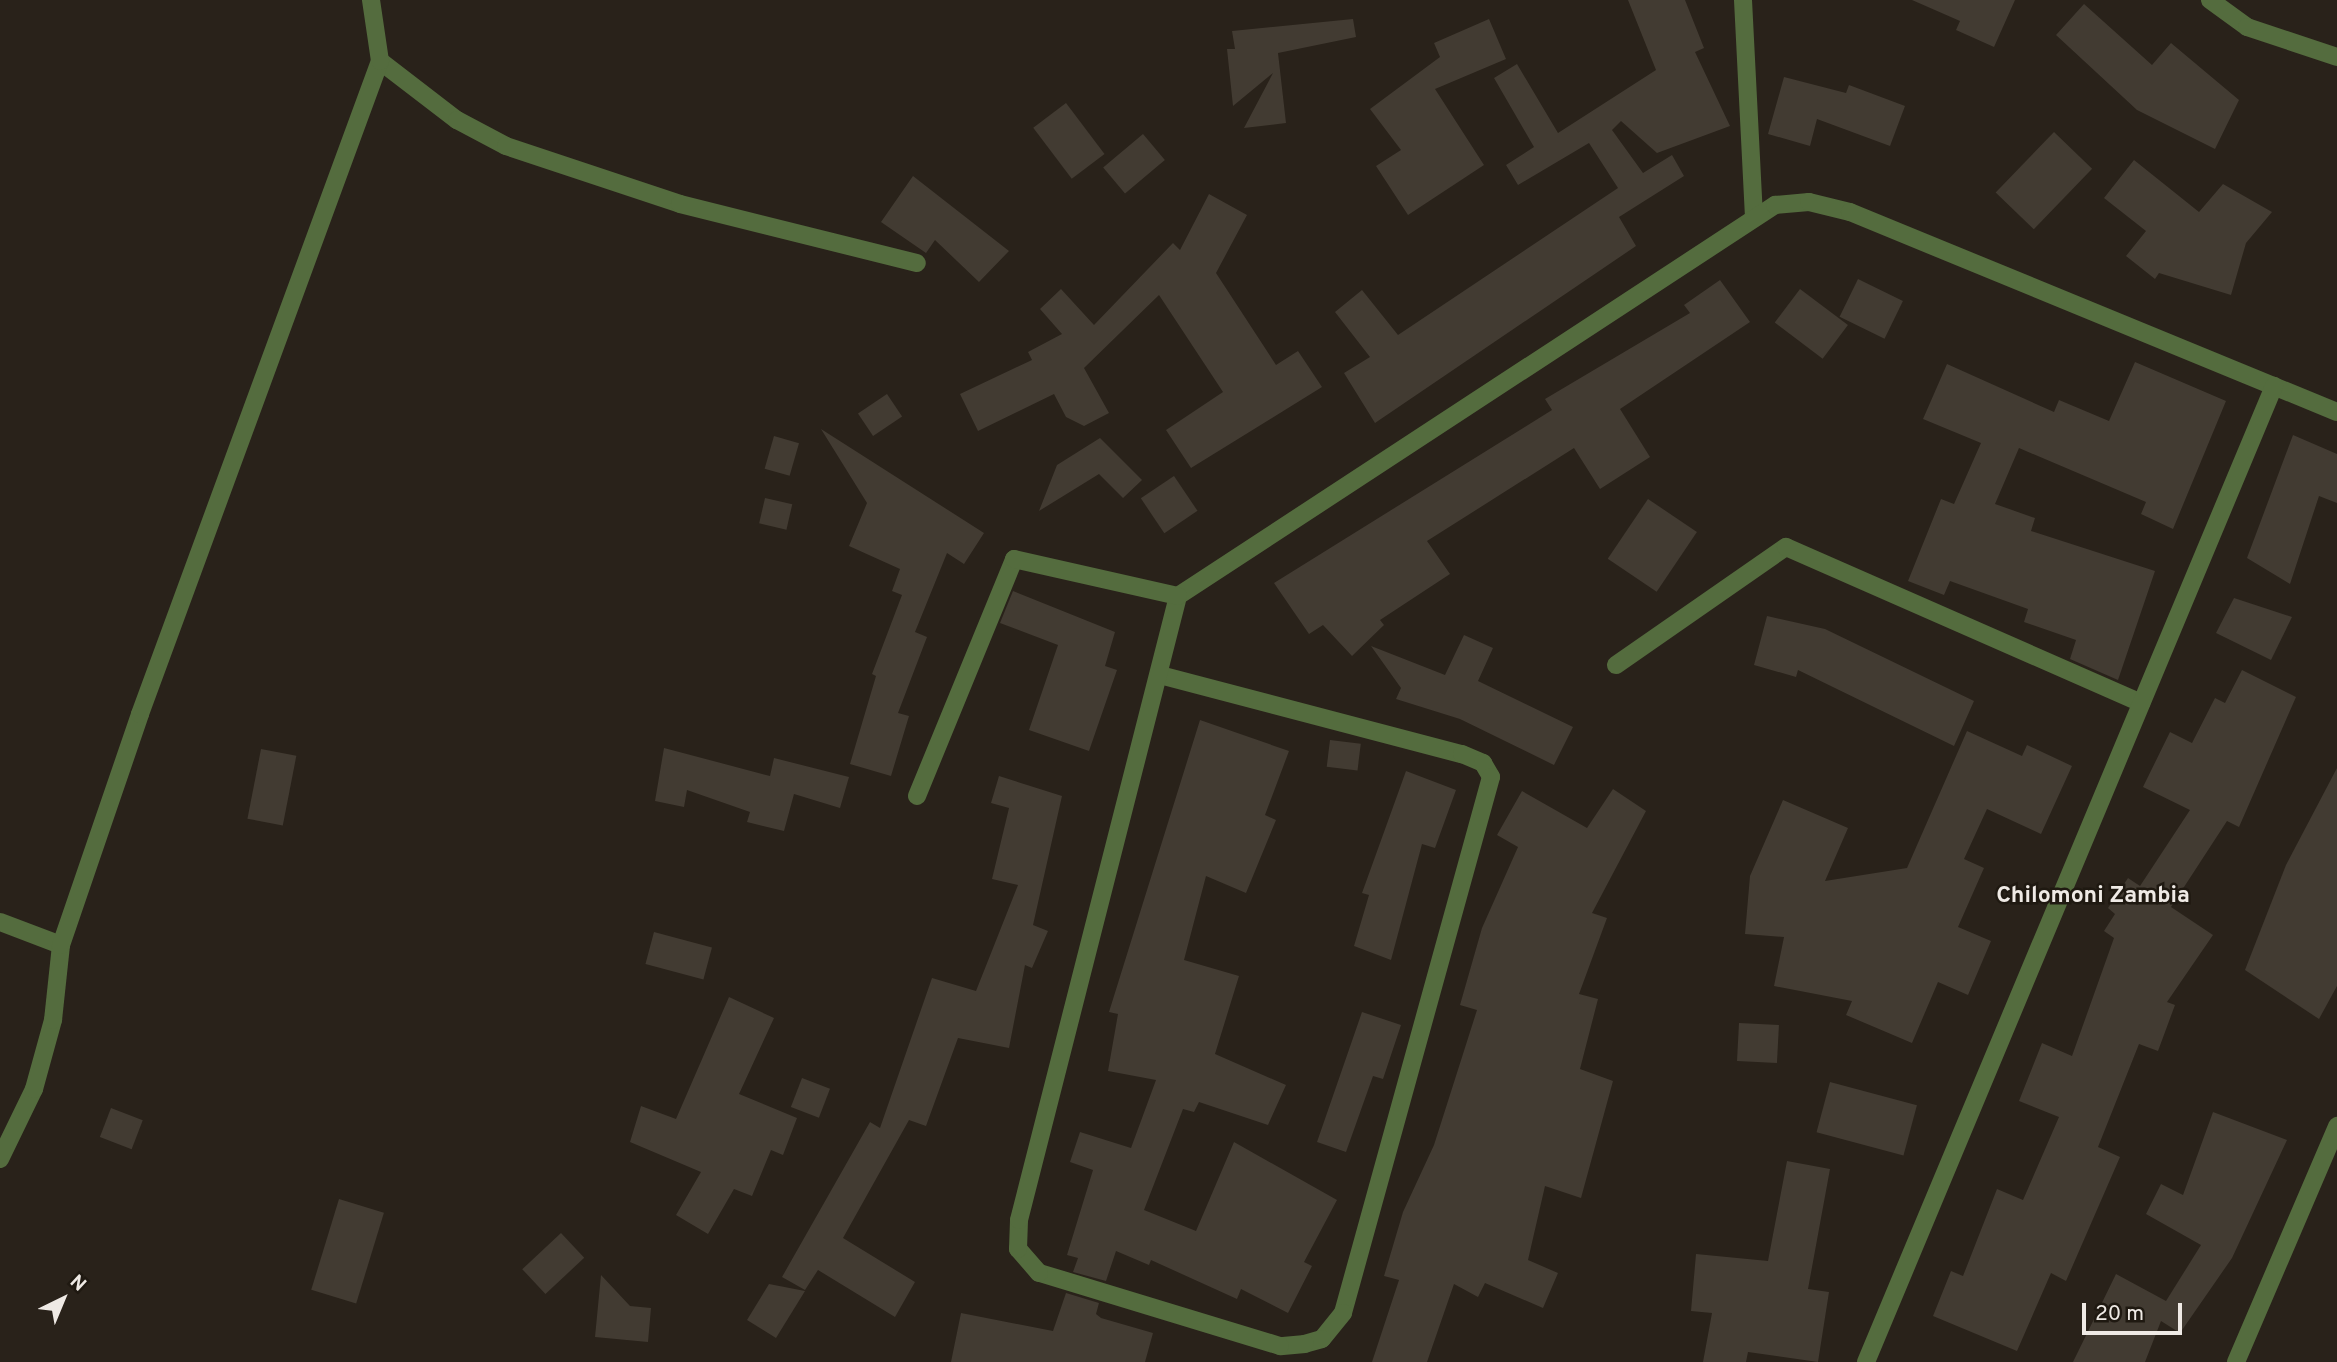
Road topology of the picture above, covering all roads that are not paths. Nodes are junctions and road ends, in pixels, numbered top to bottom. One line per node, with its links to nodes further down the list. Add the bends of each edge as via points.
1 (371, 0): 5 (street)
2 (1743, 0): 6 (street)
3 (2210, 0): 4 (street, via 2247,27)
4 (2337, 57)
5 (380, 61): 7 (street, via 457,120 506,146 680,204); 16 (street)
6 (1755, 216): 8 (street, via 1775,205 1809,202 1850,212); 10 (street)
7 (917, 263)
8 (2274, 386): 9 (street); 13 (street)
9 (2337, 412)
10 (1178, 596): 12 (street); 14 (street, via 1014,559)
11 (1616, 665): 13 (street, via 1786,547)
12 (1160, 675): 12 (street, via 1020,1220 1018,1249 1039,1273 1280,1346 1305,1344 1321,1339 1343,1313 1491,777 1483,763 1462,754)
13 (2141, 703): 19 (street)
14 (917, 796)
15 (0, 922): 16 (street)
16 (61, 945): 18 (street, via 46,1051)
17 (2337, 1126): 20 (street)
18 (0, 1159)
19 (1866, 1362)
20 (2236, 1362)

